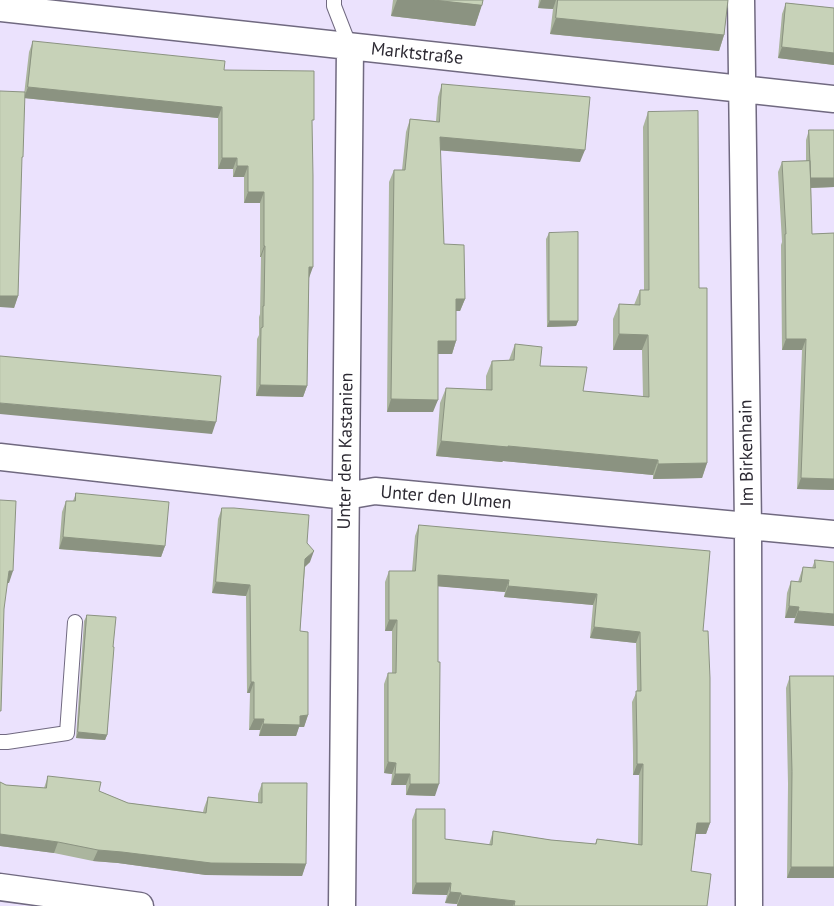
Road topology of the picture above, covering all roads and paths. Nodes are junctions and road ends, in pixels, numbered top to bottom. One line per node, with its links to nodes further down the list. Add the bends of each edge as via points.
1 (334, 0): 4 (lane, Unter den Kastanien)
2 (741, 0): 5 (street, Im Birkenhain)
3 (0, 8): 4 (street, Marktstraße)
4 (350, 47): 5 (street, Marktstraße); 8 (street, Unter den Kastanien)
5 (742, 89): 6 (street, Marktstraße); 9 (street, Im Birkenhain)
6 (834, 99)
7 (0, 458): 8 (street, Unter den Ulmen)
8 (346, 496): 9 (street, Unter den Ulmen, via 375,491); 15 (street, Unter den Kastanien)
9 (748, 526): 10 (street, Unter den Ulmen); 16 (street, Im Birkenhain)
10 (834, 534)
11 (75, 622): 12 (lane, via 67,733)
12 (0, 742)
13 (0, 886): 14 (street)
14 (140, 906)
15 (342, 906)
16 (749, 906)

